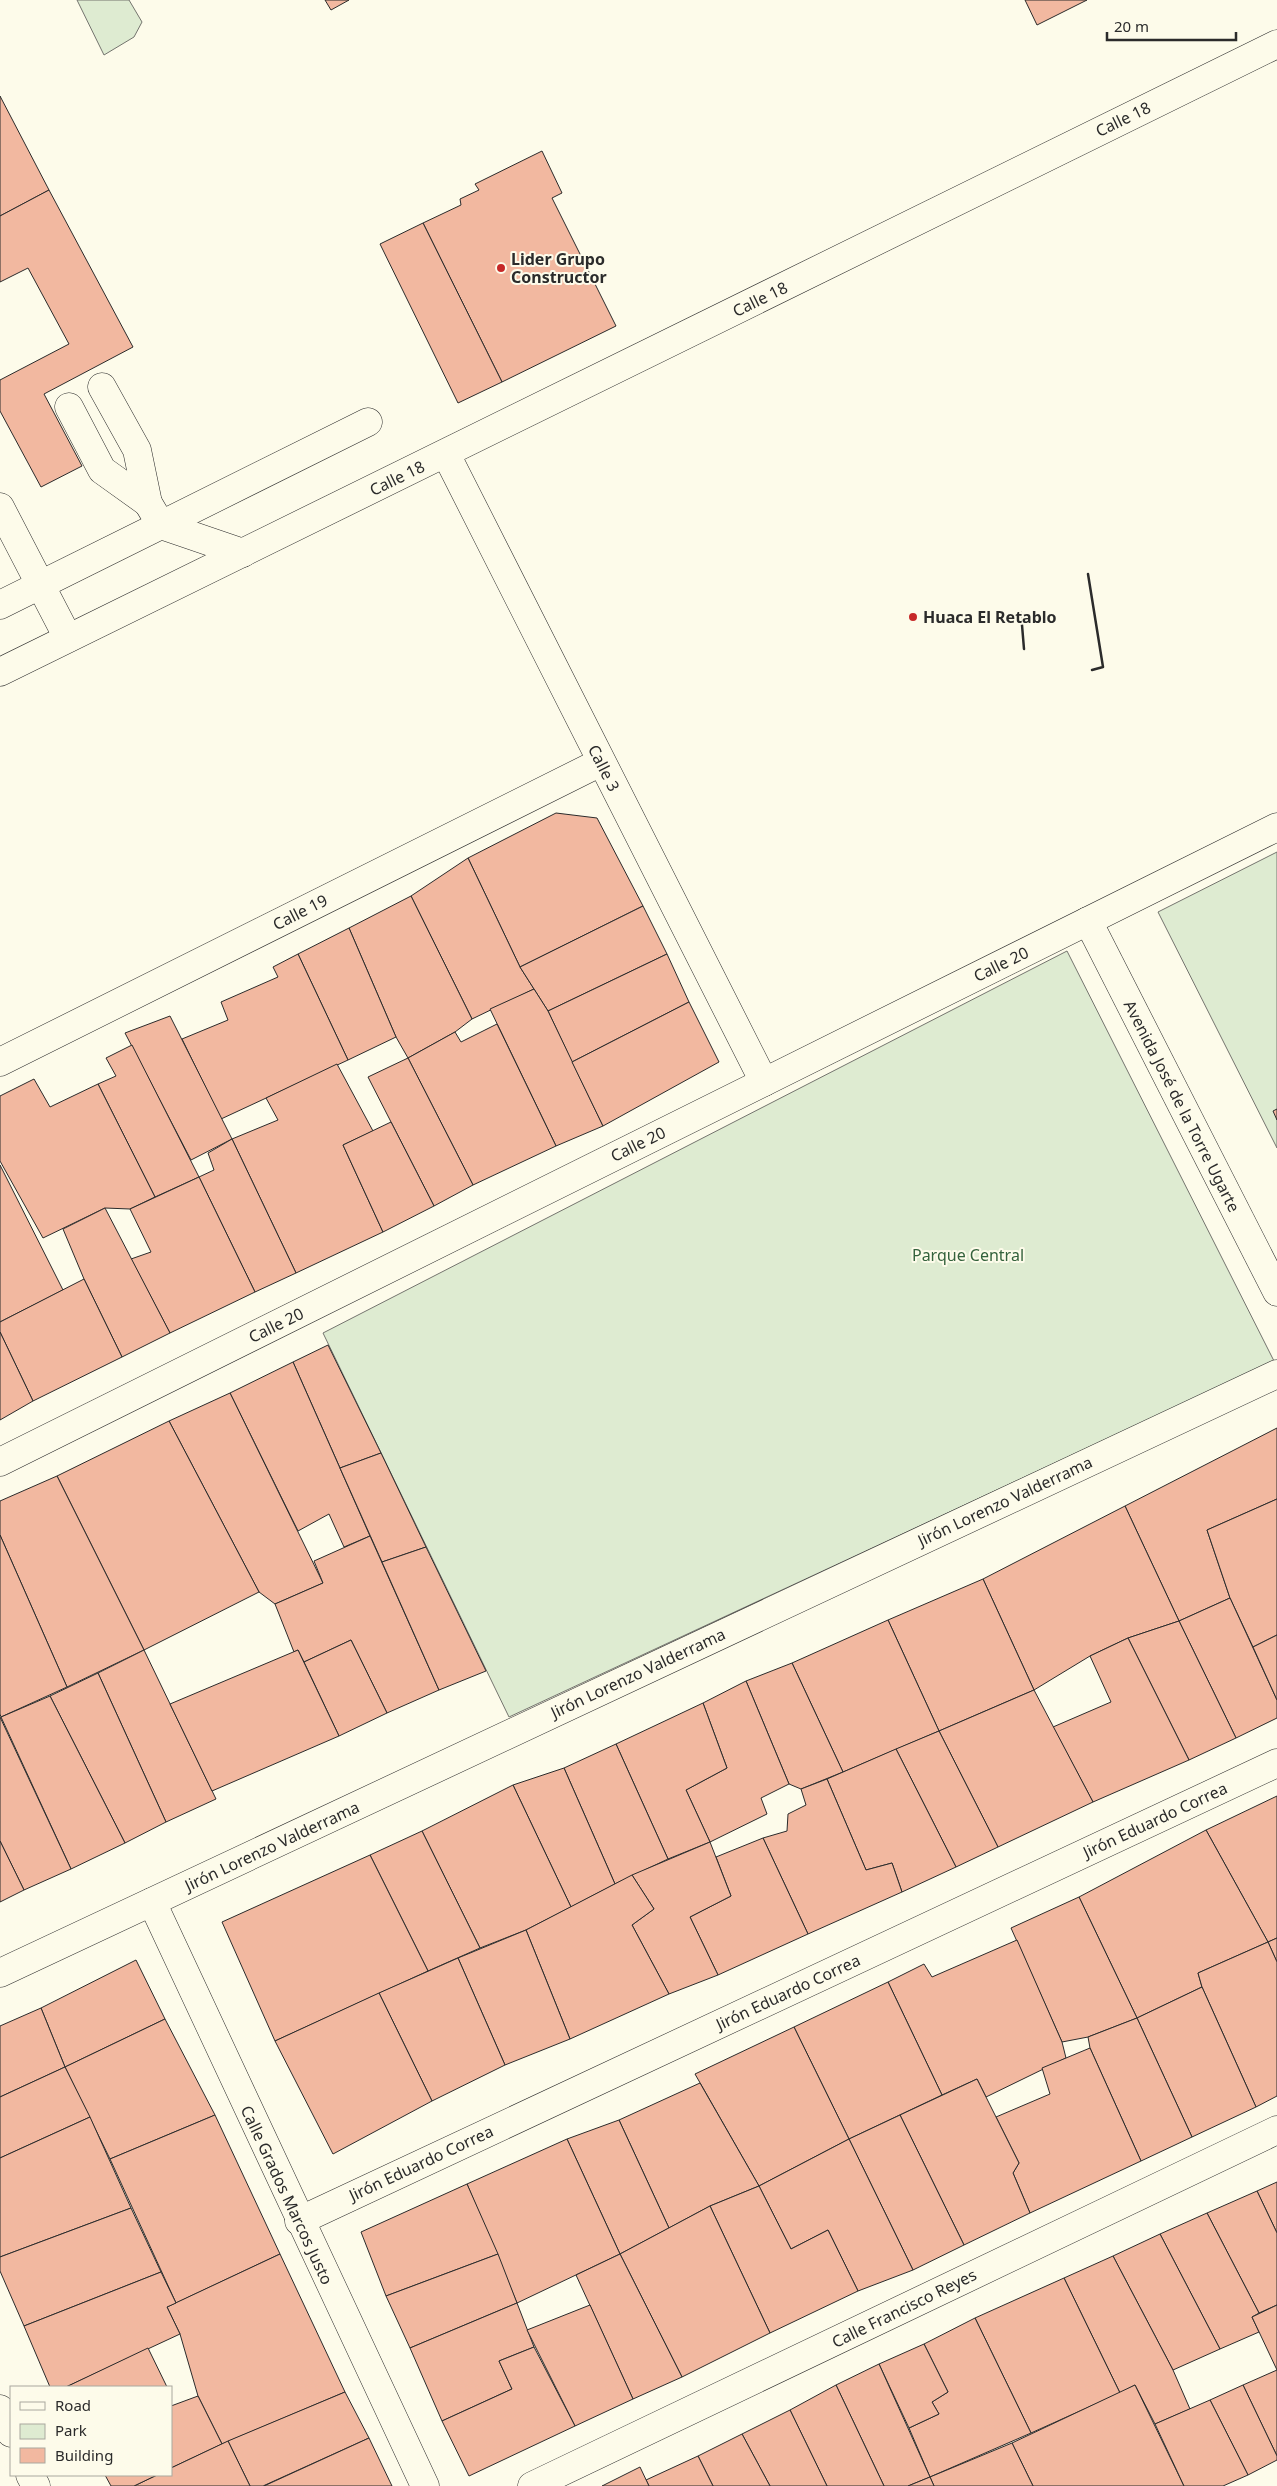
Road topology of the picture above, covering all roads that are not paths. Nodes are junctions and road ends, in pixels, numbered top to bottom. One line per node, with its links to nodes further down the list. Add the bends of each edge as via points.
1 (1277, 44): 5 (street, Calle 18)
2 (102, 387): 7 (street, via 137,450)
3 (69, 407): 7 (street, via 102,470)
4 (368, 422): 7 (street)
5 (446, 454): 8 (street, Calle 18); 13 (street, Calle 3)
6 (0, 507): 9 (street)
7 (154, 514): 8 (street); 9 (street)
8 (243, 553): 11 (street, Calle 18)
9 (40, 585): 10 (street); 11 (street)
10 (0, 605)
11 (68, 638): 12 (street, Calle 18)
12 (0, 672)
13 (601, 762): 16 (street, Calle 19); 17 (street, Calle 3)
14 (1277, 827): 15 (street, Calle 20)
15 (1088, 920): 17 (street, Calle 20); 18 (street, Avenida José de la Torre Ugarte)
16 (0, 1062)
17 (764, 1082): 20 (street, Calle 20)
18 (1277, 1292)
19 (1277, 1374): 22 (street, Jirón Lorenzo Valderrama)
20 (0, 1462)
21 (1277, 1763): 25 (street, Jirón Eduardo Correa)
22 (152, 1902): 23 (street, Jirón Lorenzo Valderrama); 25 (street, Calle Grados Marcos Justo)
23 (0, 1973)
24 (1277, 2130): 29 (street, Calle Francisco Reyes)
25 (299, 2221): 28 (street, Calle Grados Marcos Justo)
26 (0, 2409): 27 (street)
27 (10, 2431)
28 (425, 2486)
29 (532, 2486)

